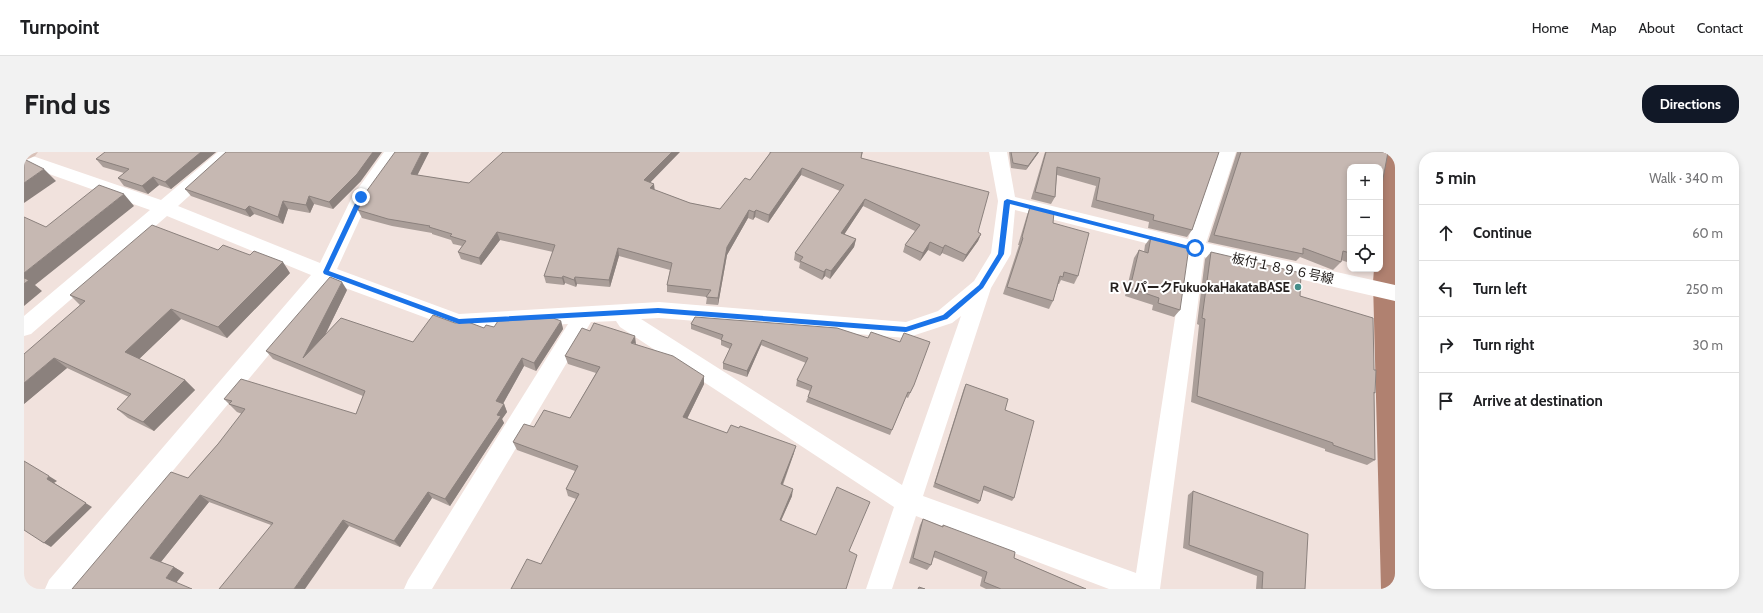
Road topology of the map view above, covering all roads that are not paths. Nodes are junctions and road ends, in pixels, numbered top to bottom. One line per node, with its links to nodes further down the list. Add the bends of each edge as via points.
1 (29, 152): 6 (street)
2 (229, 152): 9 (street)
3 (393, 152): 11 (street, via 361,197)
4 (998, 152): 8 (street)
5 (1227, 152): 10 (street)
6 (24, 155)
7 (24, 159): 9 (street)
8 (1007, 201): 10 (street, 板付１８９６号線); 12 (street, via 1001,254)
9 (165, 208): 11 (street); 16 (street)
10 (1195, 248): 13 (street, 板付１８９６号線); 22 (street)
11 (326, 272): 15 (street, via 459,322); 18 (street)
12 (981, 287): 14 (street, via 945,317 906,330 658,310); 17 (street)
13 (1395, 293)
14 (622, 312): 15 (street); 17 (street, via 626,321)
15 (584, 316): 19 (street)
16 (24, 328)
17 (908, 502): 20 (street); 21 (street)
18 (58, 589)
19 (417, 589)
20 (879, 589)
21 (1144, 589)
22 (1147, 589)

